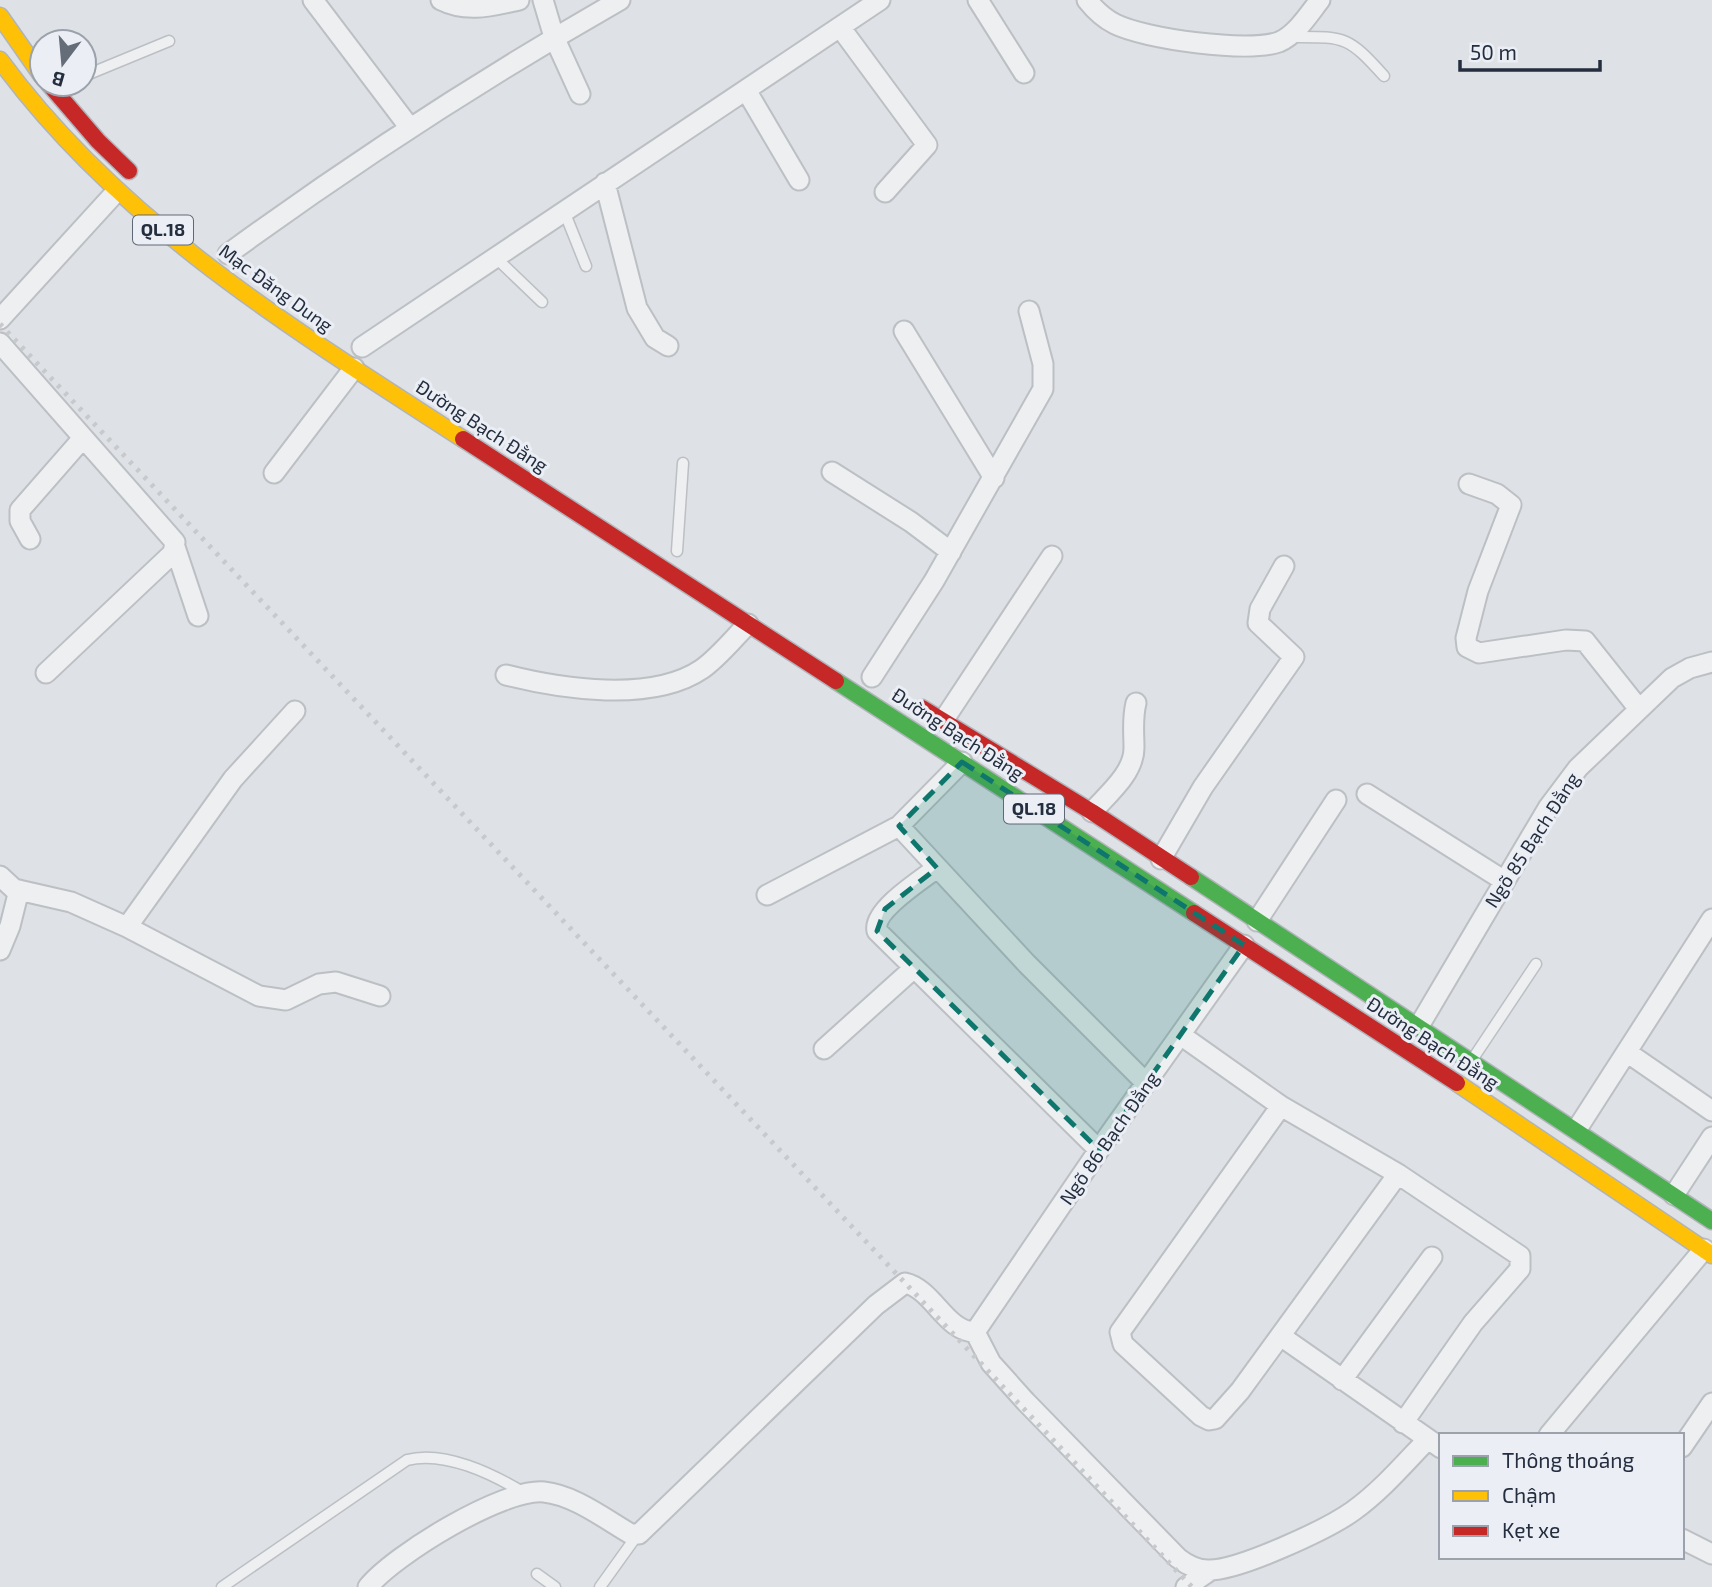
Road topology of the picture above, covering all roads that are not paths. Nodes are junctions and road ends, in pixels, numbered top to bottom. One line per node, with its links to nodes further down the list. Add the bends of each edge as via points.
1 (313, 0): 23 (street)
2 (441, 0): 3 (street, via 477,9)
3 (519, 0)
4 (544, 0): 12 (street)
5 (620, 0): 12 (street)
6 (880, 0): 11 (street)
7 (978, 0): 18 (street)
8 (1087, 0): 13 (street, via 1117,25 1158,36 1252,46)
9 (1320, 0): 13 (street)
10 (0, 16): 15 (highway)
11 (840, 27): 20 (street); 28 (street, via 927,145)
12 (554, 37): 21 (street); 23 (street)
13 (1288, 37): 19 (lane, via 1349,41)
14 (169, 41): 17 (lane)
15 (28, 54)
16 (0, 60): 27 (highway, Mạc Đăng Dung / QL.18, via 56,135)
17 (98, 69)
18 (1024, 73)
19 (1384, 76)
20 (746, 89): 24 (street); 25 (street)
21 (580, 94)
22 (62, 98): 26 (highway)
23 (410, 128): 30 (street)
24 (799, 180)
25 (605, 183): 29 (street); 38 (street, via 637,308 646,327)
26 (143, 184)
27 (116, 191): 35 (street); 40 (highway, Mạc Đăng Dung / QL.18, via 277,318)
28 (885, 192)
29 (564, 210): 31 (street); 32 (lane)
30 (228, 254)
31 (494, 256): 33 (lane); 39 (street)
32 (586, 266)
33 (541, 302)
34 (1029, 311): 45 (street, via 1043,364 1043,389)
35 (0, 319)
36 (904, 331): 45 (street)
37 (0, 343): 41 (street)
38 (667, 346)
39 (362, 347)
40 (354, 368): 44 (street); 55 (highway, Đường Bạch Đằng / QL.18)
41 (83, 439): 48 (street, via 20,510 20,521); 49 (street)
42 (683, 463): 51 (lane)
43 (832, 472): 50 (street)
44 (274, 474)
45 (994, 478): 50 (street)
46 (1469, 484): 62 (street, via 1497,494 1511,505 1478,591 1467,647 1479,653 1585,640)
47 (657, 538): 51 (highway)
48 (30, 539)
49 (176, 547): 54 (street); 57 (street)
50 (951, 552): 59 (street)
51 (683, 554)
52 (1052, 556): 64 (street)
53 (1284, 565): 70 (street, via 1260,609 1258,623 1294,657 1203,787)
54 (198, 616)
55 (748, 624): 58 (street, via 710,663 683,679 615,690 557,687); 65 (highway, Đường Bạch Đằng / QL.18)
56 (1712, 662): 62 (street, Ngõ 85 Bạch Đằng, via 1682,671)
57 (46, 673)
58 (506, 675)
59 (872, 677)
60 (908, 699): 64 (highway, Đường Bạch Đằng / QL.18)
61 (1136, 703): 68 (street, via 1130,765)
62 (1639, 709): 73 (street, Ngõ 85 Bạch Đằng, via 1578,768)
63 (295, 711): 78 (street, via 233,779)
64 (943, 721): 68 (highway, Đường Bạch Đằng / QL.18)
65 (962, 762): 69 (street); 79 (highway, Đường Bạch Đằng / QL.18)
66 (1367, 794): 73 (street)
67 (1335, 800): 77 (street)
68 (1092, 812): 70 (highway, Đường Bạch Đằng / QL.18)
69 (899, 826): 71 (street); 75 (street)
70 (1161, 859): 77 (highway, Đường Bạch Đằng / QL.18)
71 (937, 868): 82 (street, via 885,909 875,925); 90 (street)
72 (0, 876): 74 (street)
73 (1503, 880): 84 (street, Ngõ 85 Bạch Đằng)
74 (19, 890): 78 (street, via 71,902); 80 (street)
75 (767, 895)
76 (1712, 919): 87 (street)
77 (1257, 921): 84 (highway, Đường Bạch Đằng / QL.18)
78 (127, 927): 83 (street, via 266,998 286,1000 319,984 336,982)
79 (1244, 945): 85 (street, Ngõ 86 Bạch Đằng); 89 (highway, Đường Bạch Đằng / QL.18)
80 (0, 950)
81 (1536, 964): 88 (lane)
82 (914, 968): 86 (street); 95 (street)
83 (380, 996)
84 (1419, 1026): 88 (highway, Đường Bạch Đằng / QL.18)
85 (1182, 1036): 90 (street, Ngõ 86 Bạch Đằng); 91 (street)
86 (824, 1049)
87 (1628, 1053): 92 (street); 93 (street)
88 (1468, 1057): 89 (highway); 93 (highway, Đường Bạch Đằng / QL.18)
89 (1449, 1078): 99 (highway, Đường Bạch Đằng / QL.18)
90 (1146, 1083): 95 (street, Ngõ 86 Bạch Đằng)
91 (1281, 1106): 96 (street); 102 (street, via 1120,1332 1123,1344 1209,1420 1222,1413)
92 (1712, 1111)
93 (1577, 1129): 97 (highway, Đường Bạch Đằng / QL.18)
94 (1712, 1137): 97 (street)
95 (1099, 1150): 101 (street, Ngõ 86 Bạch Đằng)
96 (1398, 1174): 102 (street); 105 (street, via 1522,1260 1520,1269 1473,1323)
97 (1674, 1195): 98 (highway, Đường Bạch Đằng / QL.18)
98 (1712, 1221)
99 (1708, 1252): 106 (street)
100 (1432, 1257): 103 (street)
101 (975, 1332): 110 (street, via 960,1327 919,1289 905,1283 876,1305); 113 (street, via 991,1363 1101,1481 1178,1558 1192,1567)
102 (1282, 1337): 103 (street)
103 (1342, 1380): 105 (street)
104 (1712, 1403): 108 (street)
105 (1403, 1423): 107 (street)
106 (1551, 1433)
107 (1434, 1444): 113 (street, via 1342,1518 1290,1543)
108 (1684, 1444)
109 (524, 1493): 110 (street, via 556,1494); 115 (lane, via 493,1476 436,1458 407,1460); 116 (street, via 488,1507 399,1557)
110 (639, 1534): 118 (lane)
111 (1684, 1540): 112 (street)
112 (1712, 1554)
113 (1211, 1570): 119 (street)
114 (537, 1574): 117 (lane)
115 (222, 1587)
116 (368, 1587)
117 (555, 1587)
118 (600, 1587)
119 (1186, 1587)

